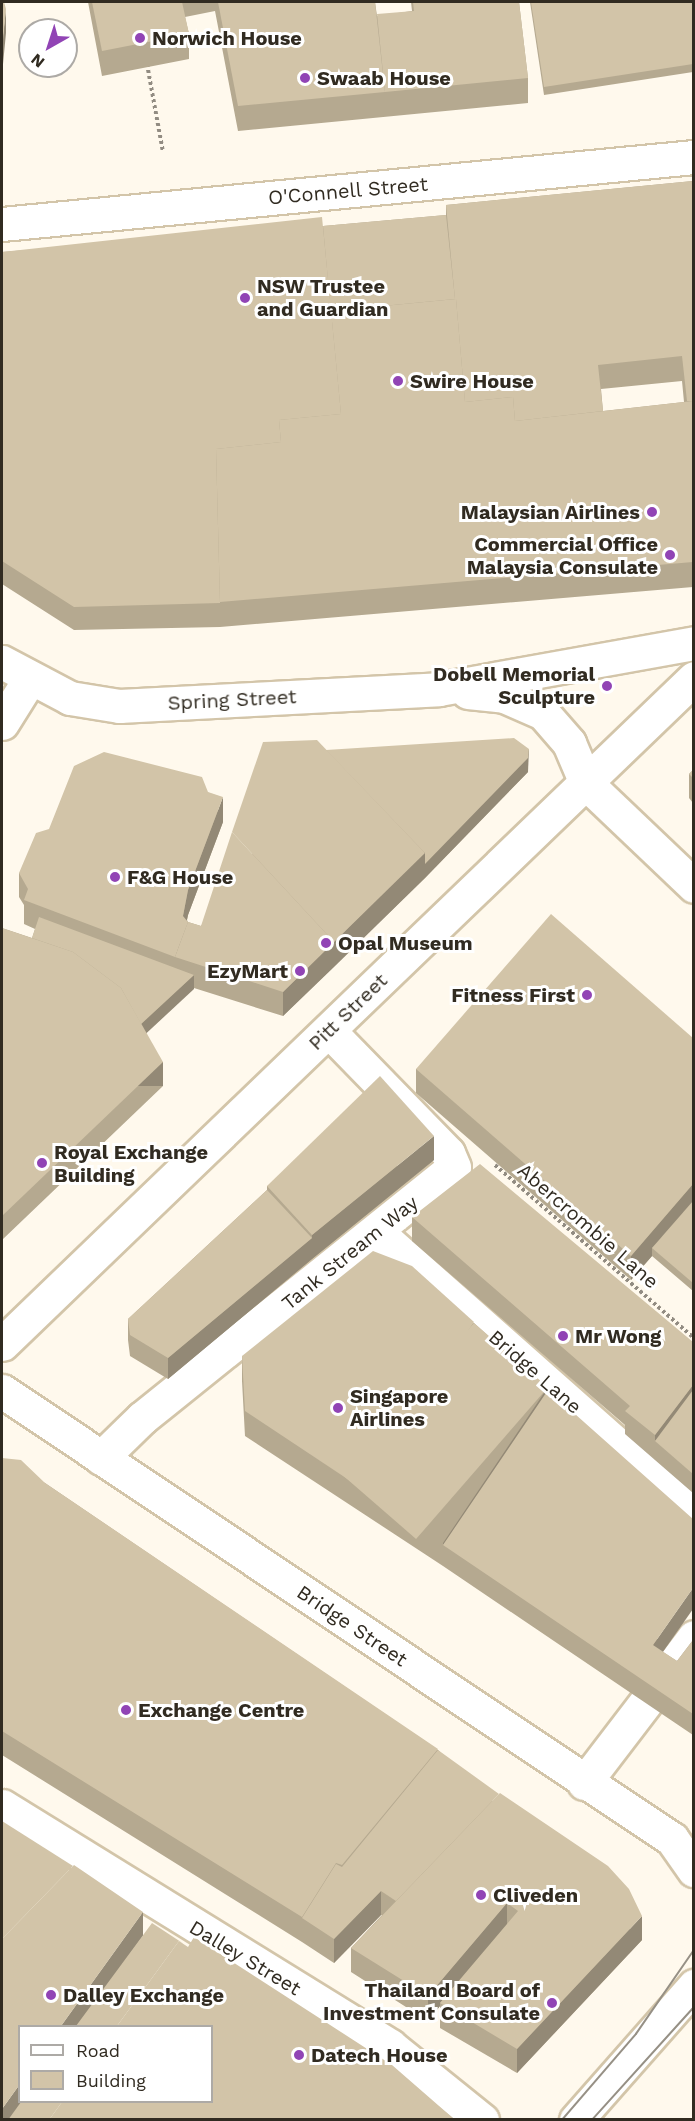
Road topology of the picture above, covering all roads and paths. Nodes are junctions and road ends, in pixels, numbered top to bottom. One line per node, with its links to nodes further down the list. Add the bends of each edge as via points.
1 (145, 56): 2 (path)
2 (163, 152)
3 (693, 158): 4 (street, O'Connell Street)
4 (2, 224)
5 (693, 643): 9 (street, Spring Street)
6 (2, 662): 8 (street, Spring Street)
7 (693, 678): 11 (street, Pitt Street)
8 (29, 680): 9 (street, Spring Street, via 70,698 118,706); 10 (street)
9 (439, 689): 11 (street, Spring Street, via 504,696 543,713 569,743)
10 (2, 723)
11 (586, 783): 12 (street); 13 (street, Pitt Street)
12 (693, 886)
13 (329, 1030): 14 (street); 17 (street, Pitt Street)
14 (460, 1157): 15 (street, Tank Stream Way); 16 (path, Abercrombie Lane, via 489,1160)
15 (377, 1232): 19 (street, Tank Stream Way, via 142,1418); 20 (street, Bridge Lane)
16 (693, 1338)
17 (2, 1344)
18 (2, 1391): 19 (street, Bridge Street)
19 (101, 1458): 24 (street, Bridge Street)
20 (693, 1512)
21 (693, 1637): 22 (street)
22 (666, 1674)
23 (646, 1702): 24 (street)
24 (584, 1783): 26 (street, Bridge Street, via 672,1839)
25 (2, 1806): 28 (street, Dalley Street, via 171,1928 390,2046)
26 (693, 1870)
27 (693, 1986): 29 (street)
28 (471, 2110)
29 (576, 2120)

